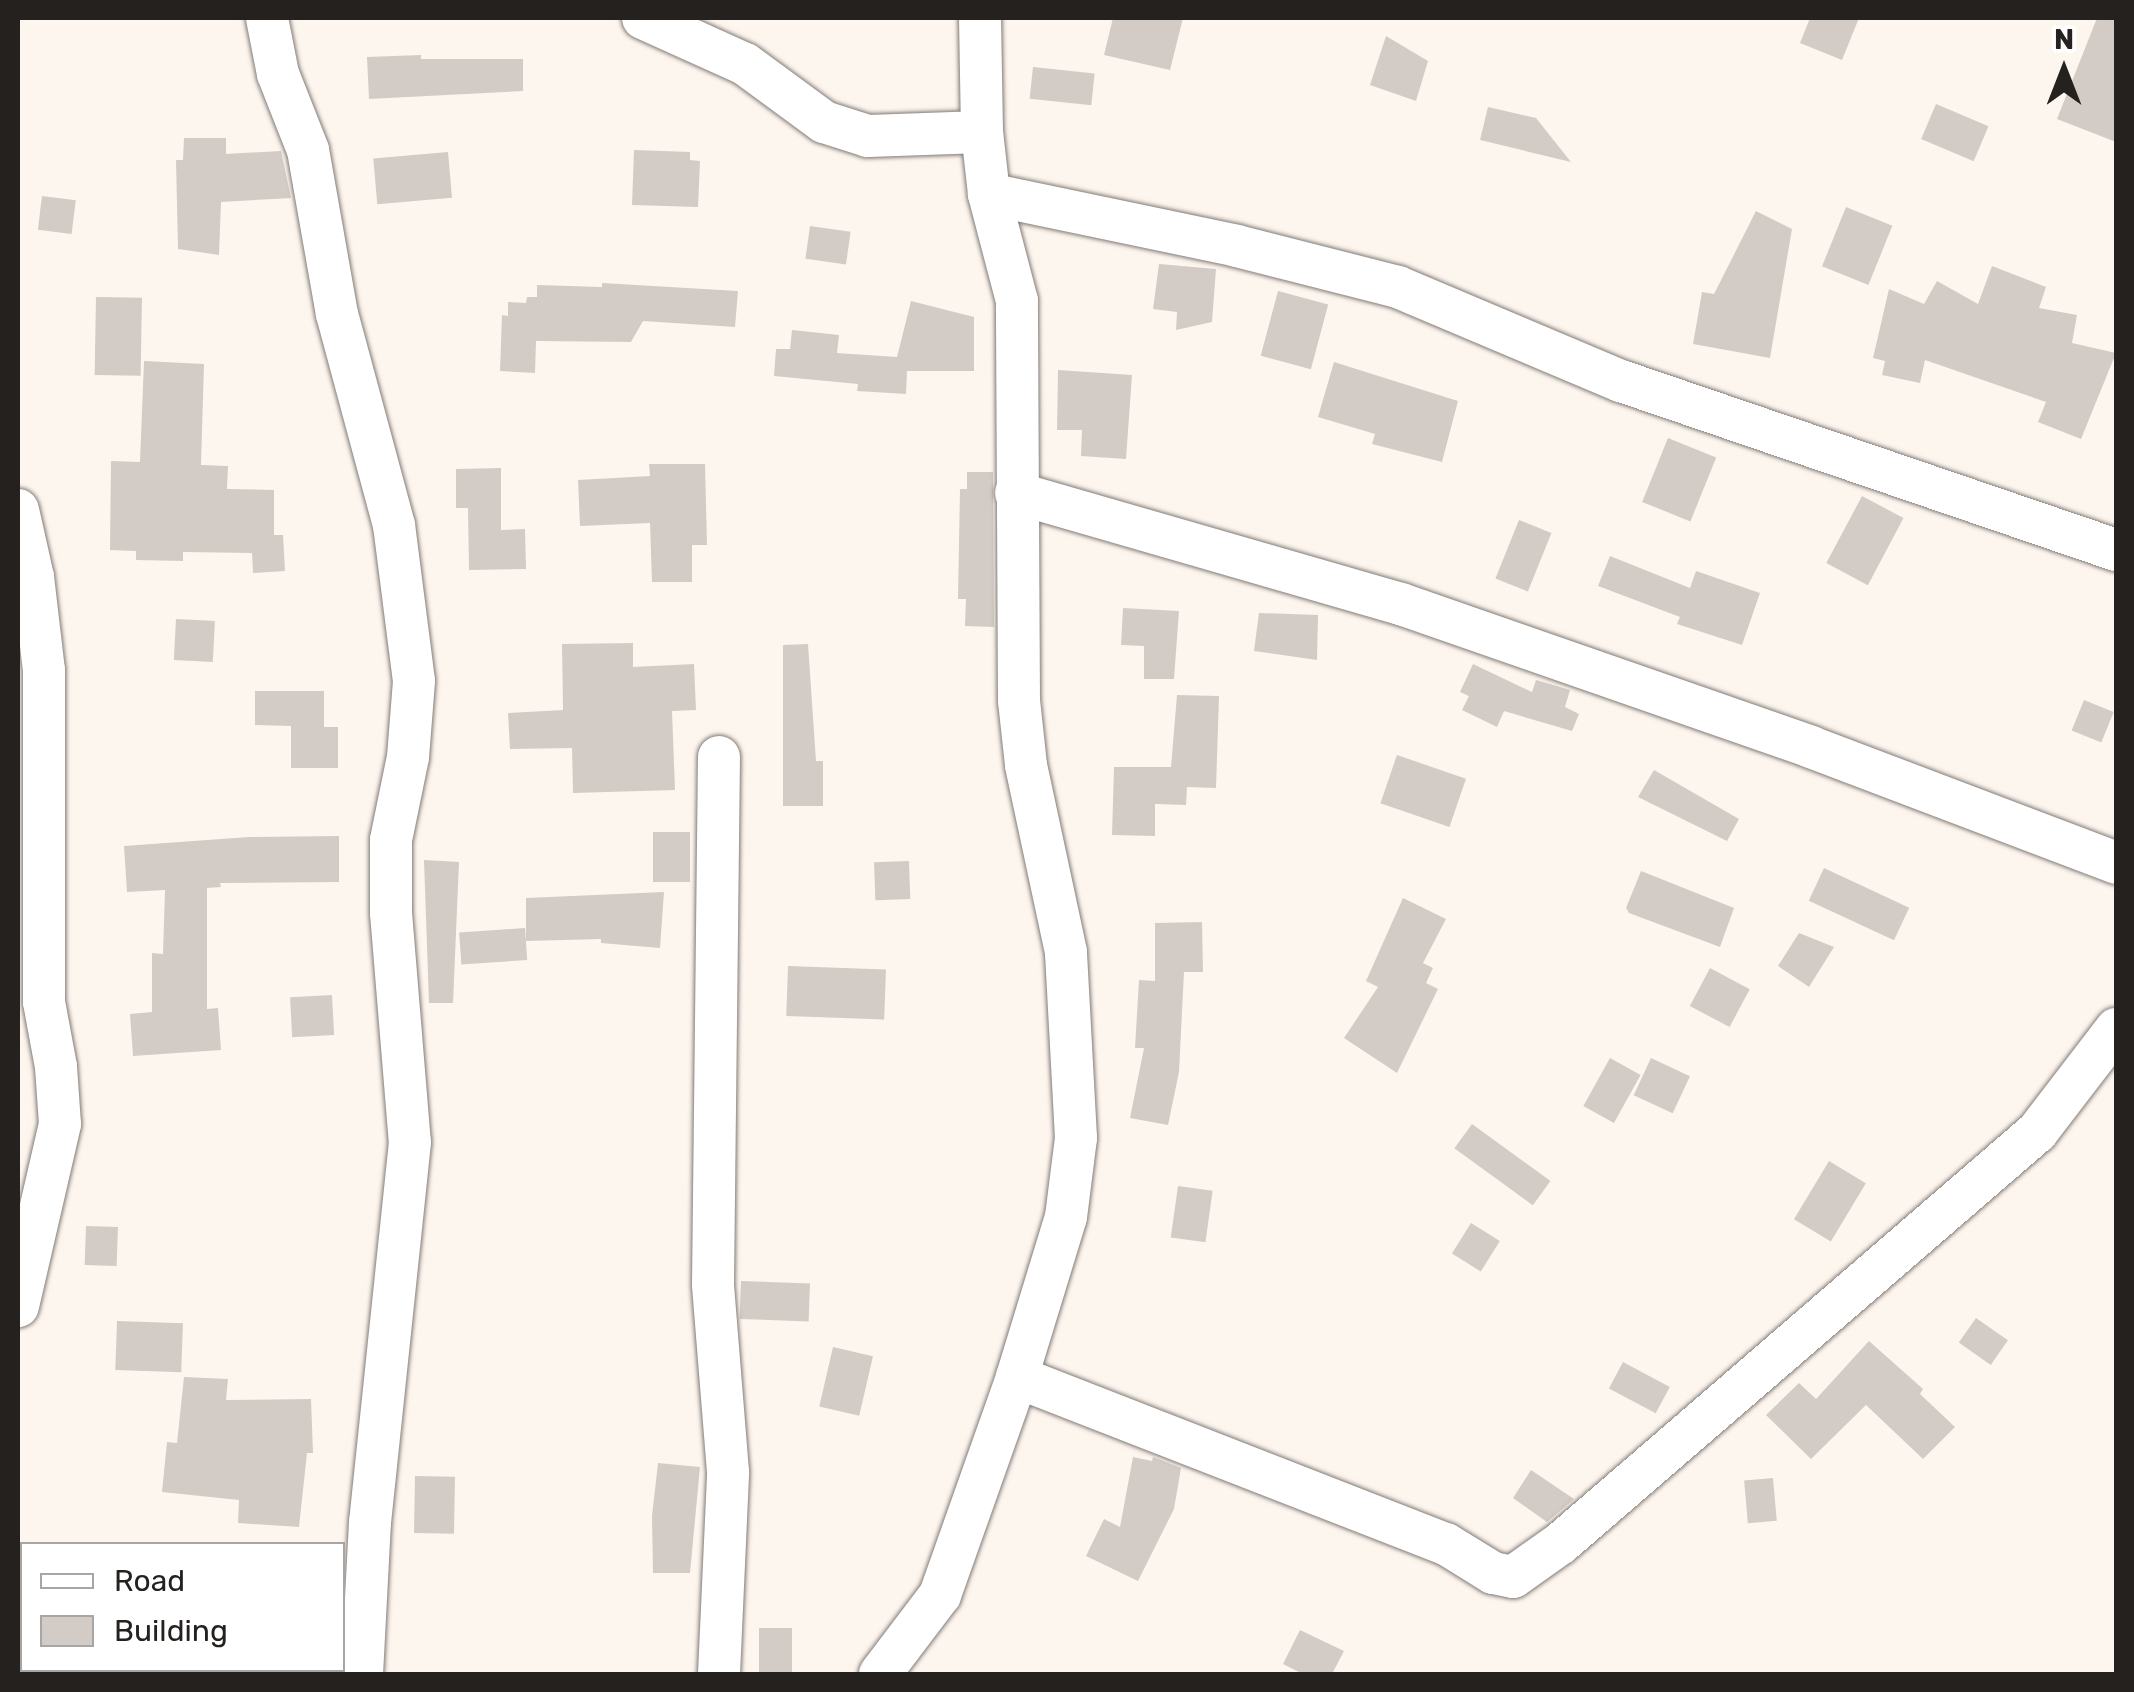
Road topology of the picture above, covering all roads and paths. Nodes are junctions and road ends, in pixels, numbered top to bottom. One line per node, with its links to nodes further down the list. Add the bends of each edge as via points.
1 (267, 18): 14 (street, via 278,74 308,150 337,314 394,525 414,681 391,840 410,1142 372,1504)
2 (643, 18): 4 (street, via 745,64 824,122 868,136)
3 (980, 18): 4 (street)
4 (982, 132): 5 (street)
5 (988, 194): 6 (street, via 1017,300); 8 (street, via 1398,288 1621,380)
6 (1016, 492): 10 (street, via 1401,604 1811,747); 13 (street, via 1019,701 1066,952 1076,1138 1066,1218)
7 (18, 510): 12 (street, via 44,670 44,1002 60,1124)
8 (2116, 550)
9 (720, 757): 15 (street, via 712,1247 728,1472)
10 (2116, 863)
11 (2116, 1028): 13 (street, via 2037,1132 1561,1543 1513,1577 1493,1573 1446,1544)
12 (18, 1306)
13 (1017, 1377): 16 (street, via 940,1595)
14 (362, 1674)
15 (719, 1674)
16 (880, 1674)

